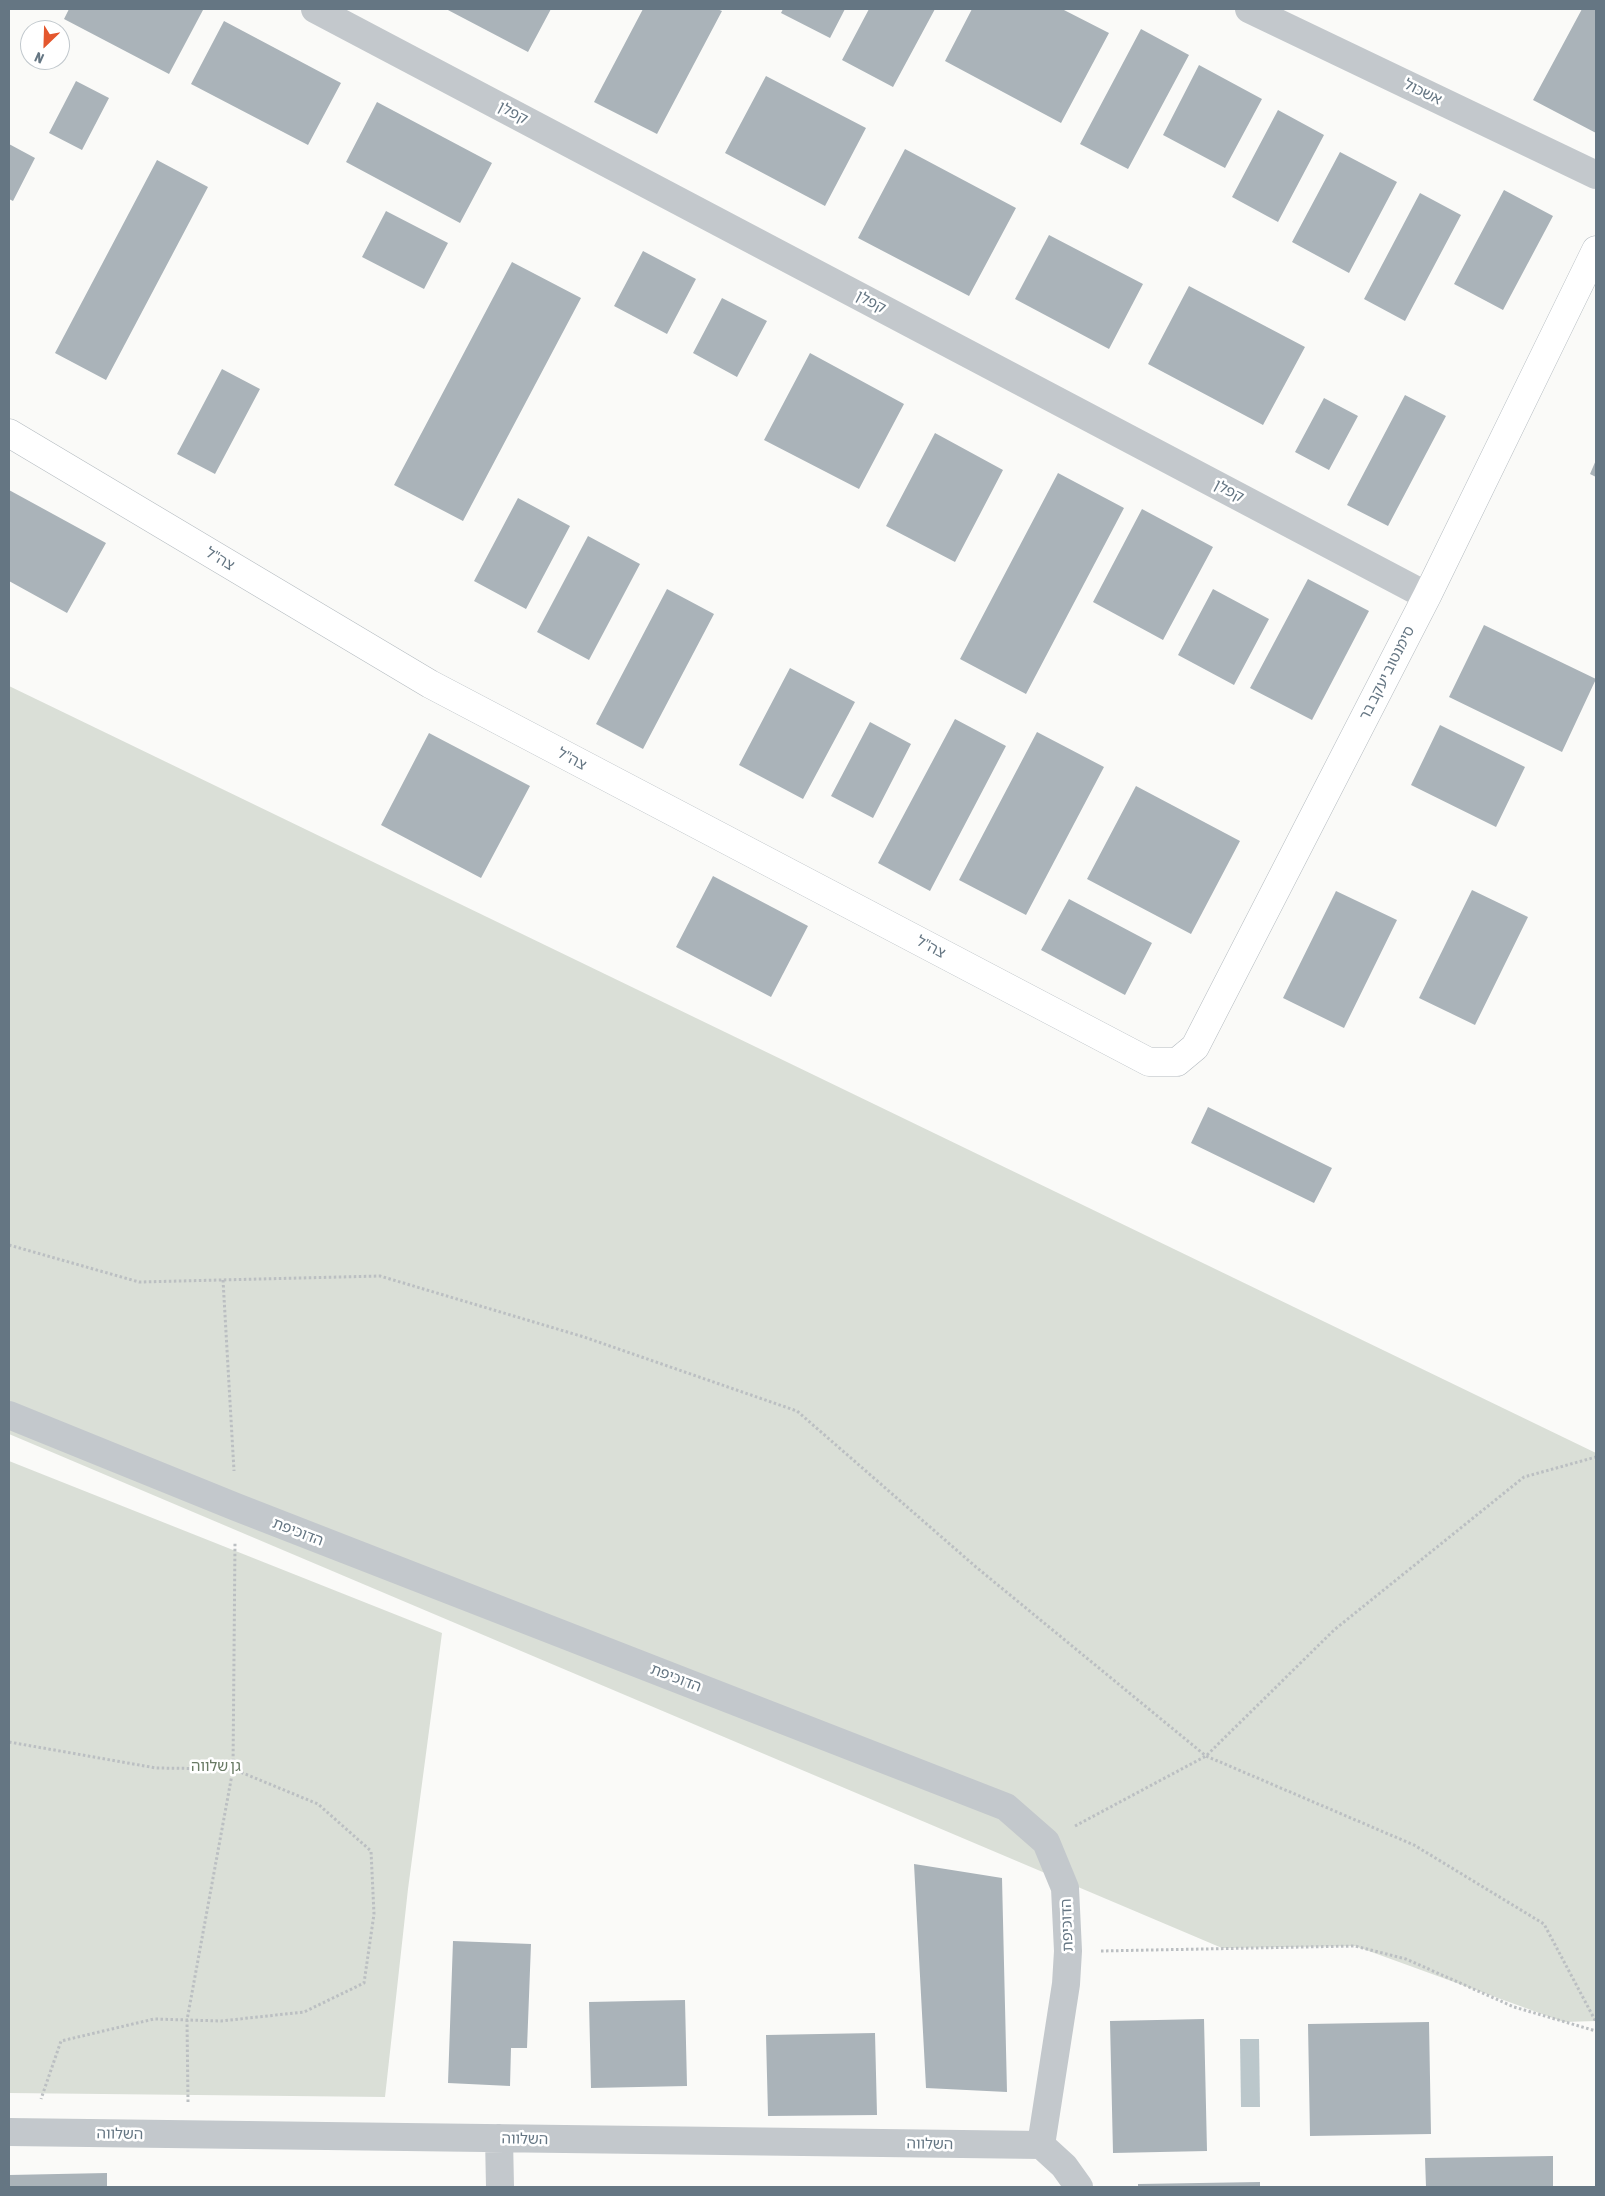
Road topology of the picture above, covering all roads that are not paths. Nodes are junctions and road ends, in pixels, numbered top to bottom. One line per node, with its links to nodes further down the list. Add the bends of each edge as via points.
1 (315, 9): 6 (street, קפלן)
2 (1249, 9): 3 (street, אשכול)
3 (1596, 175)
4 (1596, 250): 6 (street, סימנטוב יעקב בר)
5 (9, 433): 7 (street, צה"ל, via 430,684)
6 (1427, 596): 7 (street, סימנטוב יעקב בר, via 1195,1047 1177,1062)
7 (1149, 1062)
8 (9, 1415): 11 (street, הדוכיפת, via 236,1507 1006,1807 1046,1842 1065,1888 1066,1984)
9 (19, 2133): 10 (street, השלווה)
10 (500, 2138): 11 (street, השלווה); 12 (street)
11 (1041, 2145): 13 (street, via 1064,2166)
12 (500, 2187)
13 (1079, 2187)

